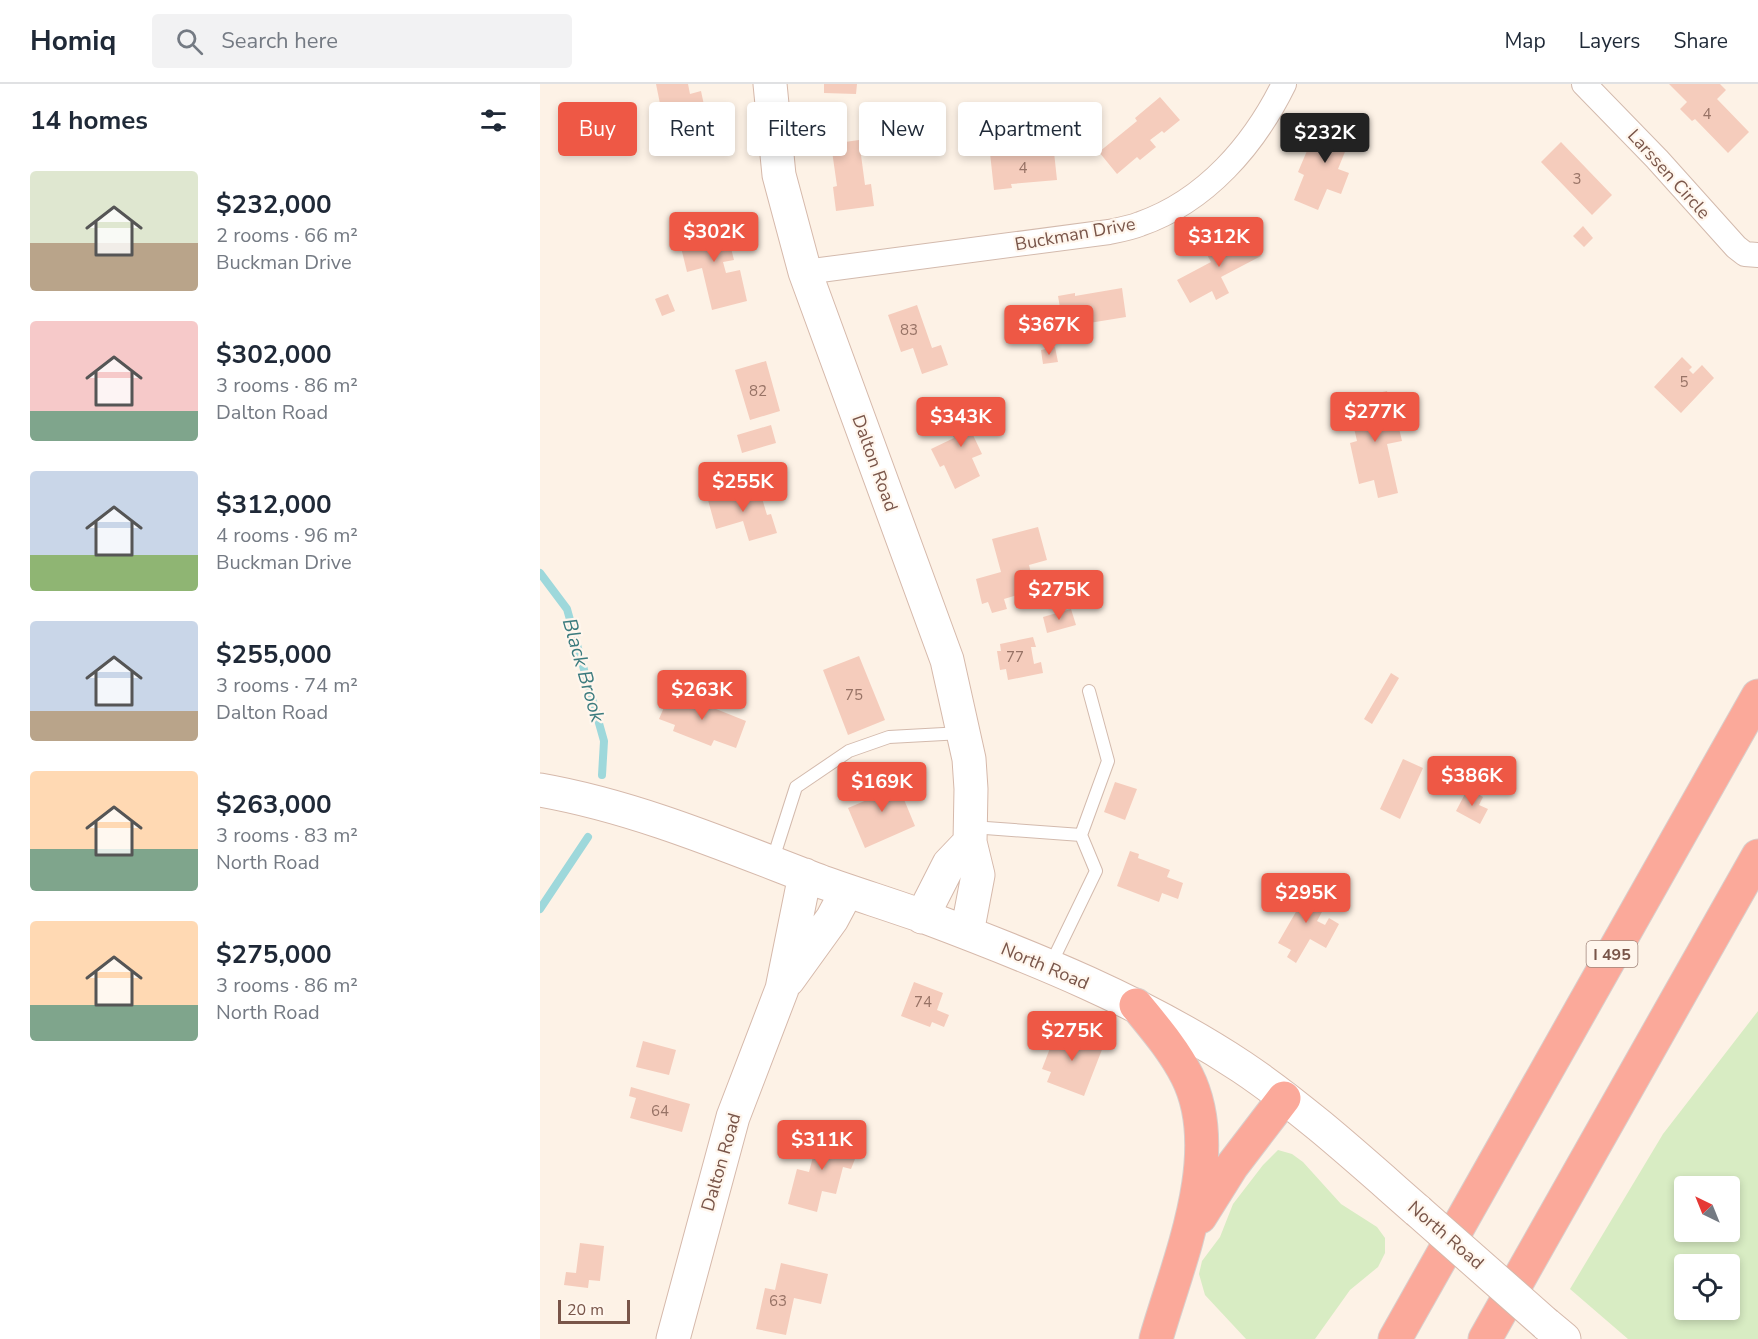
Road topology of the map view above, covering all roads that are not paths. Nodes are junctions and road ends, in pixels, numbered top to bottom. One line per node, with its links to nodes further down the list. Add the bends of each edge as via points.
1 (770, 84): 5 (street, Dalton Road, via 779,176)
2 (1284, 84): 5 (street, Buckman Drive, via 1262,124 1235,159 1195,194 1140,224 1109,232)
3 (1584, 84): 4 (street, Larssen Circle, via 1736,247 1745,254)
4 (1758, 255)
5 (806, 272): 8 (street, Dalton Road, via 947,660)
6 (1089, 691): 11 (lane, via 1108,761)
7 (1758, 696): 26 (highway, I 495)
8 (963, 733): 10 (street, Dalton Road, via 969,759); 13 (lane, via 889,737 849,751 796,787)
9 (540, 790): 13 (street, North Road, via 652,818)
10 (970, 834): 11 (lane); 16 (street); 17 (street, Dalton Road, via 978,875)
11 (1081, 835): 18 (lane, via 1096,871)
12 (1758, 856): 27 (highway)
13 (772, 864): 14 (street, North Road)
14 (805, 875): 15 (street, North Road); 19 (street, Dalton Road)
15 (847, 891): 16 (street, North Road); 19 (street, Dalton Road)
16 (922, 916): 17 (street, North Road)
17 (967, 933): 18 (street, North Road)
18 (1049, 967): 20 (street, North Road)
19 (782, 989): 24 (street, Dalton Road, via 733,1117)
20 (1136, 1005): 21 (street, North Road, via 1229,1059); 22 (highway, via 1175,1055 1198,1106 1202,1164)
21 (1284, 1098): 22 (highway, via 1220,1184); 23 (street, North Road, bridge)
22 (1182, 1253): 25 (highway)
23 (1555, 1331)
24 (673, 1339)
25 (1156, 1339)
26 (1395, 1339)
27 (1485, 1339)

